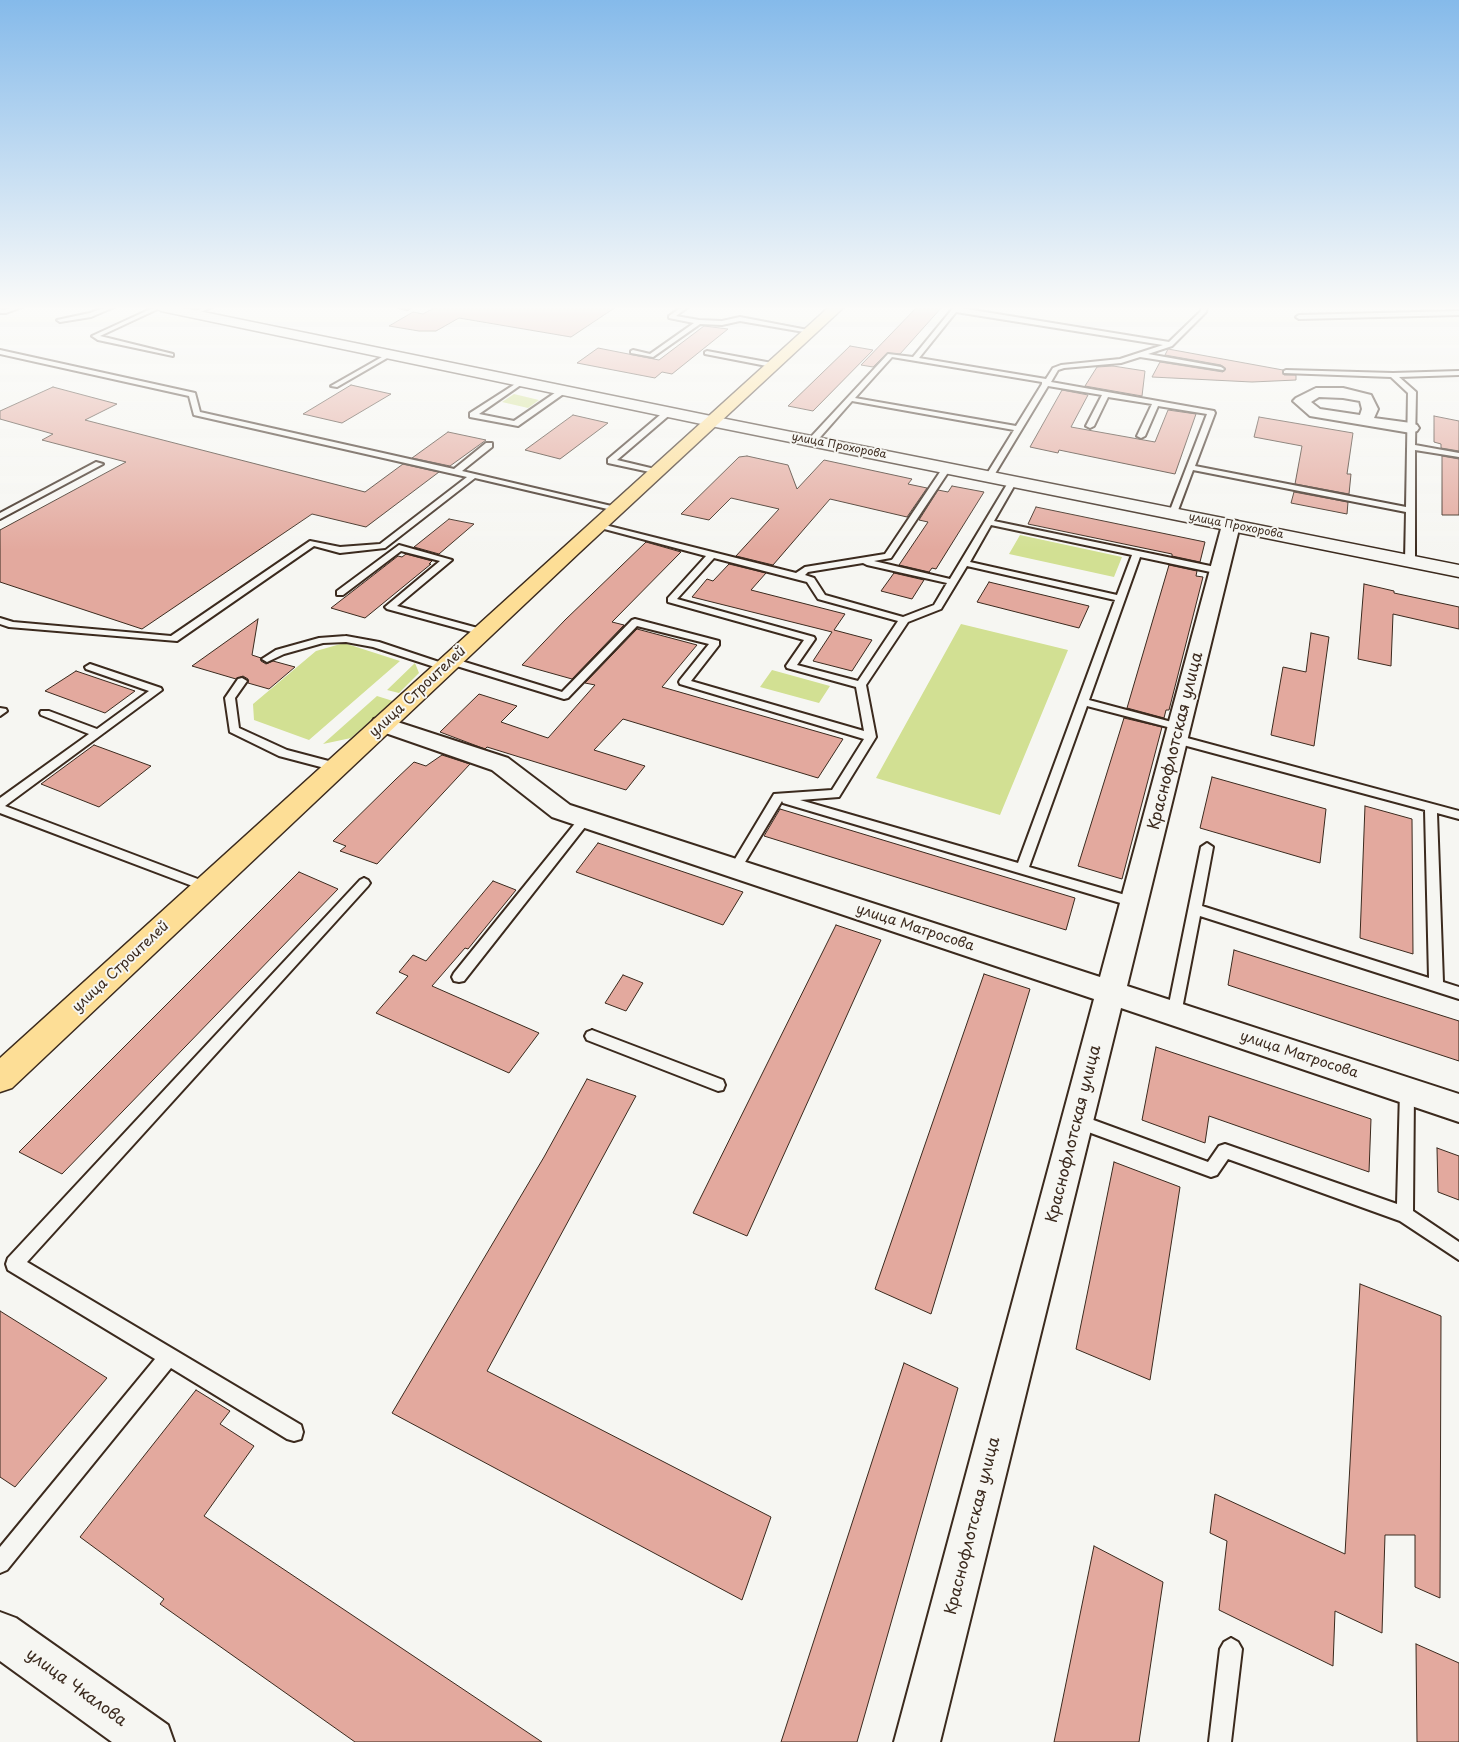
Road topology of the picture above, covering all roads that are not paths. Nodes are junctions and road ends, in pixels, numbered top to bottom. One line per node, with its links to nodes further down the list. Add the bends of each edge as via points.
1 (162, 388): 27 (lane, via 192,395 197,413)
2 (511, 388): 9 (lane, via 473,415 515,424)
3 (557, 388): 9 (street, улица Прохорова)
4 (746, 388): 14 (main road, улица Строителей)
5 (860, 388): 11 (lane)
6 (1042, 388): 18 (lane)
7 (1077, 388): 10 (lane)
8 (1408, 388): 17 (lane, via 1412,392)
9 (565, 390): 13 (street, улица Прохорова)
10 (1106, 394): 12 (lane); 16 (lane)
11 (850, 399): 18 (lane); 20 (lane)
12 (1156, 403): 19 (lane); 25 (lane, via 1211,413)
13 (669, 412): 14 (street, улица Прохорова); 28 (lane, via 610,461)
14 (711, 420): 20 (street, улица Прохорова); 28 (main road, улица Строителей)
15 (1365, 421): 17 (street)
16 (1090, 426)
17 (1411, 428): 22 (lane)
18 (1018, 429): 30 (lane)
19 (1141, 436)
20 (812, 441): 26 (street, улица Прохорова)
21 (489, 445): 27 (lane)
22 (1411, 446): 23 (lane); 33 (lane)
23 (1459, 455)
24 (100, 464): 35 (lane)
25 (1190, 467): 33 (lane); 34 (lane)
26 (947, 468): 30 (street, улица Прохорова); 41 (lane, via 888,556)
27 (455, 472): 29 (lane)
28 (656, 472): 32 (main road, улица Строителей)
29 (473, 476): 32 (lane); 51 (lane, via 382,546 340,550 313,543 174,640 12,625)
30 (990, 476): 31 (street, улица Прохорова)
31 (1013, 481): 34 (street, улица Прохорова); 36 (lane)
32 (616, 508): 38 (main road, улица Строителей)
33 (1411, 510): 42 (lane)
34 (1173, 513): 37 (street, улица Прохорова)
35 (0, 516)
36 (988, 522): 40 (lane); 43 (lane)
37 (1231, 525): 42 (street, улица Прохорова); 44 (street, Краснофлотская улица)
38 (598, 526): 39 (lane); 52 (main road, улица Строителей)
39 (712, 554): 46 (lane); 57 (lane, via 671,600 810,639 791,666)
40 (1137, 554): 44 (lane); 49 (lane)
41 (860, 560): 46 (lane, via 805,570); 47 (lane)
42 (1410, 561): 45 (street, улица Прохорова)
43 (964, 563): 47 (lane); 49 (lane)
44 (1220, 571): 62 (street, Краснофлотская улица)
45 (1459, 571)
46 (798, 576): 50 (lane, via 810,580 821,598)
47 (952, 582): 50 (lane, via 938,607)
48 (340, 593): 52 (lane, via 399,548 448,560 390,606)
49 (1121, 599): 58 (lane)
50 (904, 620): 57 (lane)
51 (0, 621)
52 (482, 632): 54 (main road, улица Строителей)
53 (267, 659): 54 (lane, via 323,640 346,639)
54 (448, 664): 60 (main road, улица Строителей); 63 (lane, via 564,696 634,622 715,643 684,682)
55 (90, 667): 61 (lane, via 157,690)
56 (242, 681): 64 (lane, via 230,698 234,730 283,753)
57 (861, 685): 63 (lane)
58 (1083, 702): 62 (lane); 73 (lane)
59 (45, 713): 61 (lane)
60 (382, 724): 64 (main road, улица Строителей); 70 (street, улица Матросова, via 500,764 562,811)
61 (98, 733): 66 (lane)
62 (1178, 733): 67 (lane); 76 (street, Краснофлотская улица)
63 (871, 737): 65 (lane, via 835,794)
64 (336, 767): 75 (main road, улица Строителей)
65 (778, 797): 72 (lane); 73 (lane)
66 (0, 804)
67 (1431, 808): 69 (lane); 79 (lane)
68 (0, 809): 75 (lane)
69 (1459, 815)
70 (585, 819): 72 (street, улица Матросова); 78 (lane)
71 (1208, 847): 77 (lane)
72 (735, 868): 80 (street, улица Матросова)
73 (1022, 869): 76 (lane)
74 (364, 883): 91 (lane, via 14,1264)
75 (207, 887): 84 (main road, улица Строителей)
76 (1134, 902): 80 (street, Краснофлотская улица)
77 (1195, 909): 79 (lane); 82 (lane)
78 (459, 977)
79 (1436, 986): 81 (lane)
80 (1111, 993): 82 (street, улица Матросова); 88 (street, Краснофлотская улица)
81 (1459, 993)
82 (1174, 1014): 86 (street, улица Матросова)
83 (592, 1036): 85 (lane)
84 (0, 1078)
85 (718, 1085)
86 (1407, 1091): 87 (street, улица Матросова); 89 (lane)
87 (1459, 1108)
88 (1078, 1121): 89 (lane, via 1211,1170 1225,1151); 97 (street, Краснофлотская улица)
89 (1405, 1215): 90 (lane)
90 (1459, 1252)
91 (169, 1356): 92 (lane); 93 (lane)
92 (294, 1432)
93 (0, 1563)
94 (0, 1634): 96 (street, улица Чкалова)
95 (1231, 1649): 98 (lane)
96 (151, 1742)
97 (918, 1742)
98 (1220, 1742)

